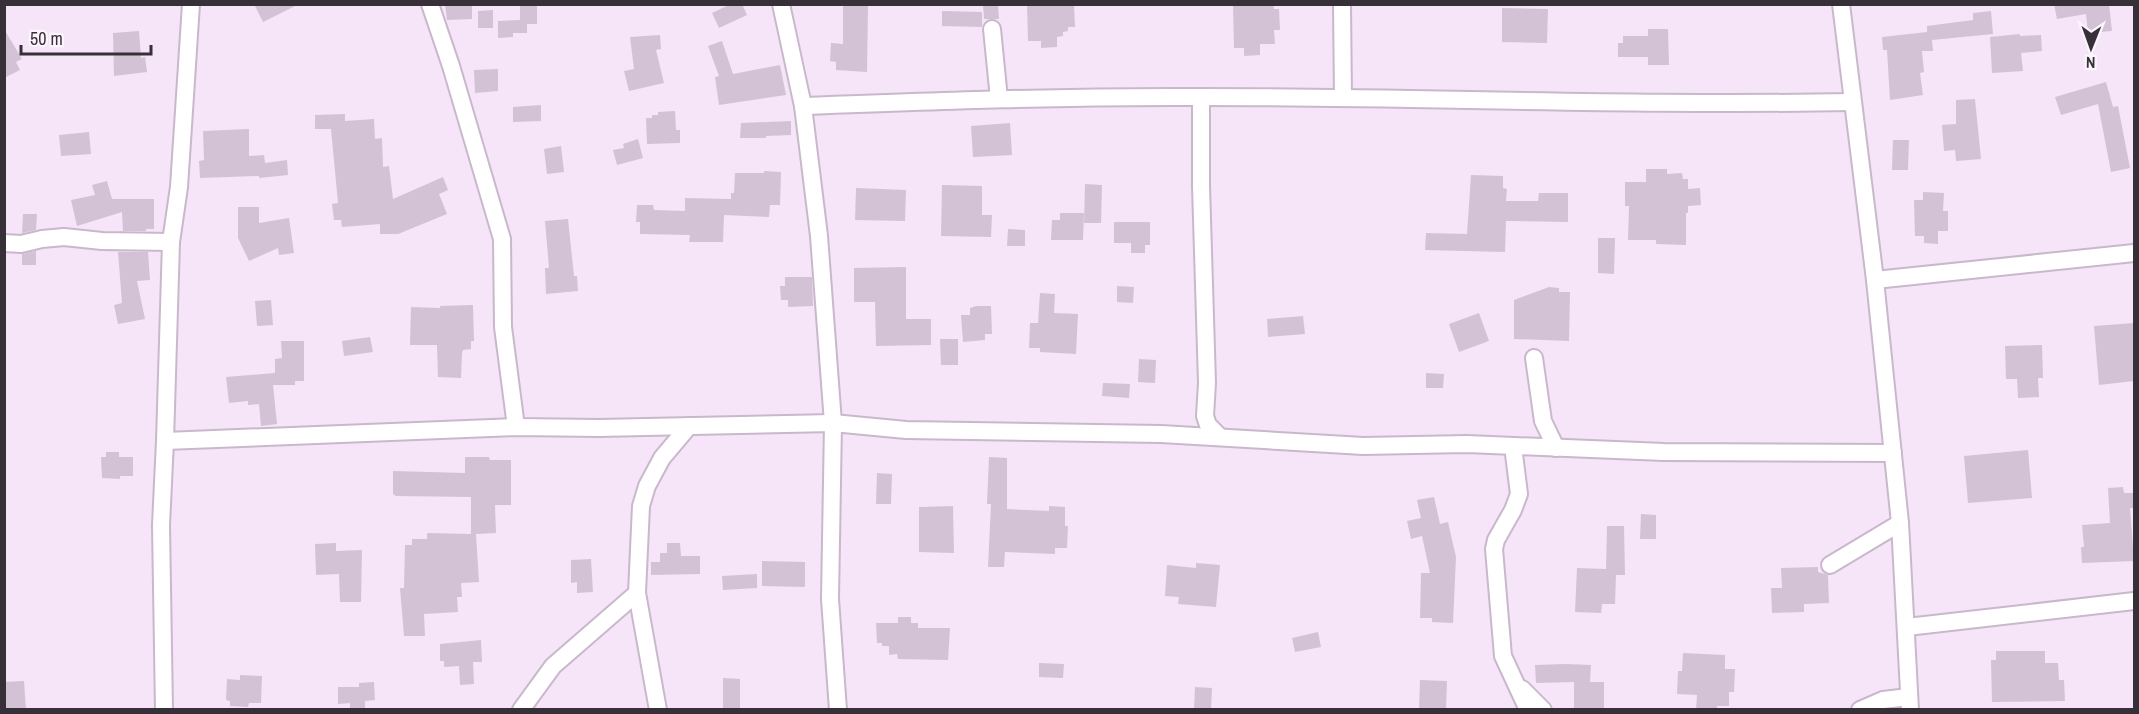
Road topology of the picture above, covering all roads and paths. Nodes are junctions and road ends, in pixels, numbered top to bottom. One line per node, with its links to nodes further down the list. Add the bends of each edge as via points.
1 (191, 4): 12 (street, via 179,187)
2 (430, 4): 19 (street, via 502,239 503,327)
3 (781, 4): 11 (street)
4 (1342, 4): 8 (street)
5 (1841, 4): 10 (street)
6 (992, 29): 9 (street)
7 (1201, 97): 8 (street); 9 (street); 20 (street, via 1205,416)
8 (1342, 98): 10 (street, via 1721,104)
9 (999, 99): 11 (street)
10 (1852, 102): 15 (street)
11 (803, 106): 17 (street, via 819,236)
12 (171, 242): 13 (street, via 64,237); 21 (street)
13 (4, 243)
14 (2134, 253): 15 (street)
15 (1875, 280): 24 (street)
16 (1534, 358): 23 (street, via 1543,421)
17 (833, 423): 18 (street); 20 (street, via 906,430); 35 (street, via 830,599)
18 (689, 426): 19 (street); 27 (street, via 662,458 647,486 641,506)
19 (516, 428): 21 (street)
20 (1220, 437): 22 (street, via 1363,446)
21 (165, 441): 32 (street, via 161,525)
22 (1513, 446): 23 (street); 30 (street, via 1519,494 1494,549 1503,656)
23 (1556, 448): 24 (street)
24 (1893, 453): 25 (street)
25 (1900, 523): 26 (street); 29 (street)
26 (1830, 566)
27 (637, 593): 33 (street, via 553,666); 34 (street)
28 (2134, 601): 29 (street)
29 (1907, 627): 31 (street)
30 (1515, 682): 36 (street); 37 (street)
31 (1909, 703): 38 (street, via 1883,700)
32 (164, 710)
33 (521, 710)
34 (658, 710)
35 (838, 710)
36 (1528, 710)
37 (1543, 710)
38 (1860, 710)

